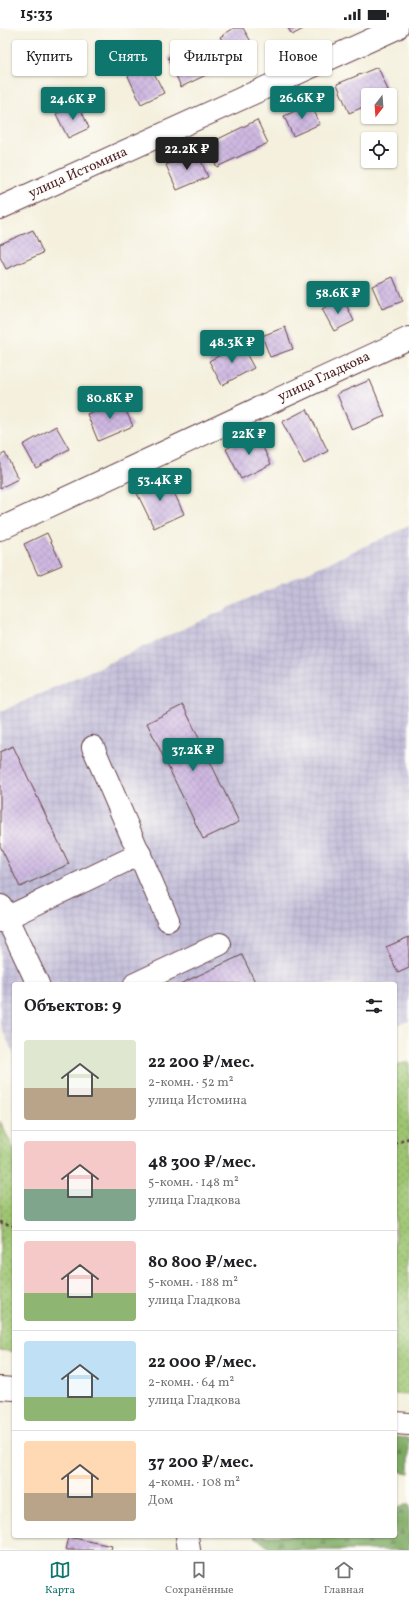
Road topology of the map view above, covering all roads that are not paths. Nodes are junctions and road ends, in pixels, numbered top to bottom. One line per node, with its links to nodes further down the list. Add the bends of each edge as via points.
1 (397, 28): 2 (street, улица Истомина)
2 (0, 208)
3 (409, 338): 4 (street, улица Гладкова)
4 (0, 528)
5 (93, 747): 6 (street)
6 (140, 854): 7 (street); 8 (street)
7 (2, 915): 10 (street)
8 (168, 920)
9 (220, 944): 11 (street)
10 (37, 982)
11 (139, 982)
12 (0, 1388): 13 (street)
13 (12, 1389)
14 (397, 1423): 15 (street)
15 (409, 1424)
16 (187, 1538): 17 (street)
17 (189, 1550)

